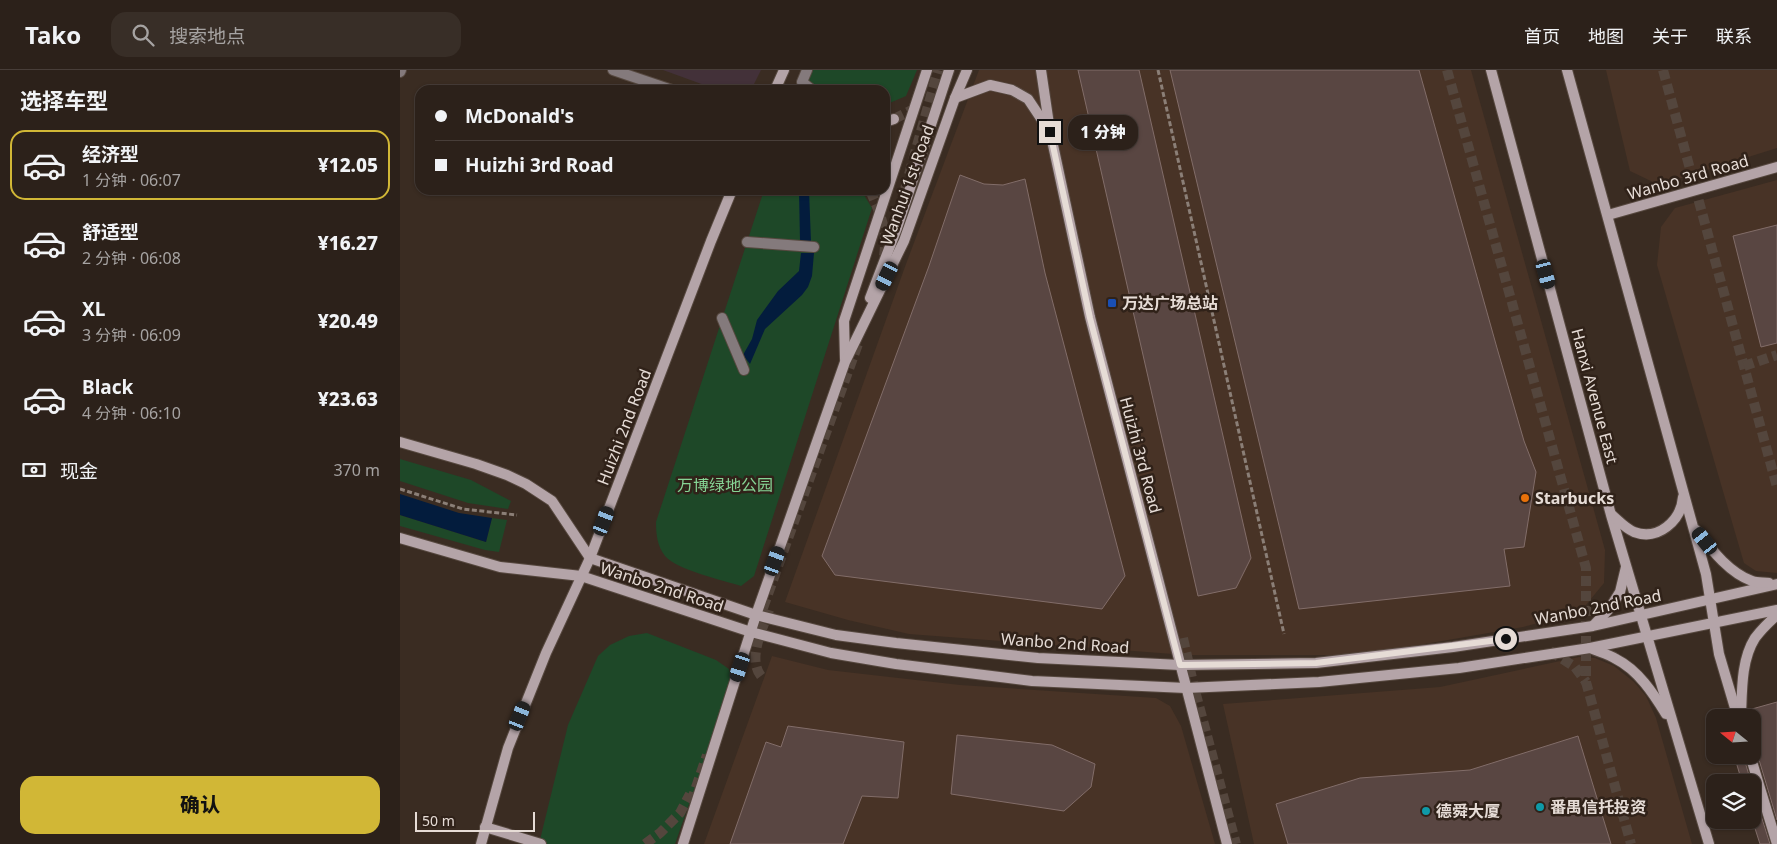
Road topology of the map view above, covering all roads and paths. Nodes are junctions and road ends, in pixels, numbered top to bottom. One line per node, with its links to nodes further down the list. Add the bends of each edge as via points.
1 (613, 70): 11 (street)
2 (784, 70): 12 (street)
3 (807, 70): 13 (street, via 802,82)
4 (927, 70): 17 (street, Wanhui 1st Road)
5 (948, 70): 24 (street, via 897,228)
6 (967, 70): 14 (street, Wanhui 1st Road)
7 (1041, 70): 15 (street, Huizhi 3rd Road)
8 (1158, 70): 45 (path)
9 (1491, 70): 30 (street, Hanxi Avenue East)
10 (1568, 70): 20 (street)
11 (657, 85)
12 (777, 85)
13 (806, 85)
14 (955, 98): 15 (street, via 990,85 1012,90 1028,99); 24 (street, Wanhui 1st Road, via 904,241)
15 (1050, 132): 48 (street, Huizhi 3rd Road, via 1090,318)
16 (1777, 167): 20 (street, Wanbo 3rd Road)
17 (890, 182)
18 (730, 195): 33 (street, Huizhi 2nd Road)
19 (886, 195): 24 (street, Wanhui 1st Road, via 844,322)
20 (1608, 215): 28 (street)
21 (747, 242): 22 (street)
22 (814, 247)
23 (722, 318): 25 (street)
24 (845, 362): 39 (street, Wanhui 1st Road)
25 (744, 370)
26 (400, 442): 33 (street, Wanbo 2nd Road, via 476,464 526,484 552,501)
27 (400, 489): 29 (path, via 463,509)
28 (1684, 494): 30 (street, via 1678,515 1657,532 1646,535 1634,532); 31 (street)
29 (516, 514)
30 (1611, 514): 34 (street, Hanxi Avenue East)
31 (1693, 527): 36 (street, via 1716,555 1736,572 1753,581); 37 (street)
32 (400, 538): 35 (street, Wanbo 2nd Road, via 500,568)
33 (590, 558): 35 (street, Huizhi 2nd Road); 39 (street, Wanbo 2nd Road)
34 (1626, 564): 40 (street, Hanxi Avenue East); 43 (street, via 1620,592)
35 (580, 576): 44 (street, Wanbo 2nd Road); 54 (street, Huizhi 2nd Road, via 508,748)
36 (1777, 584): 37 (street, Wanbo 2nd Road)
37 (1710, 599): 40 (street, Wanbo 2nd Road); 42 (street)
38 (1777, 610): 42 (street, Wanbo 2nd Road)
39 (756, 615): 44 (street, Wanhui 1st Road); 48 (street, Wanbo 2nd Road, via 836,635 896,643 1038,658)
40 (1640, 615): 43 (street, Wanbo 2nd Road); 46 (street, Hanxi Avenue East)
41 (1777, 615): 51 (street, via 1754,640 1747,658)
42 (1714, 624): 46 (street, Wanbo 2nd Road); 50 (street, via 1719,654)
43 (1593, 626): 48 (street, Wanbo 2nd Road, via 1316,663)
44 (751, 632): 49 (street, Wanbo 2nd Road, via 831,653 896,664 1032,681); 57 (street, Wanhui 1st Road)
45 (1284, 634)
46 (1647, 636): 47 (street, Wanbo 2nd Road); 52 (street, Hanxi Avenue East)
47 (1590, 648): 49 (street, Wanbo 2nd Road, via 1459,668 1319,682); 52 (street, via 1618,659 1639,676)
48 (1180, 665): 49 (street, Huizhi 3rd Road)
49 (1186, 688): 58 (street, Huizhi 3rd Road)
50 (1737, 709)
51 (1741, 709)
52 (1673, 724): 59 (street, Hanxi Avenue East)
53 (1753, 764): 60 (street)
54 (486, 828): 55 (street, Huizhi 2nd Road); 56 (street)
55 (481, 844)
56 (541, 844)
57 (683, 844)
58 (1226, 844)
59 (1709, 844)
60 (1777, 844)

